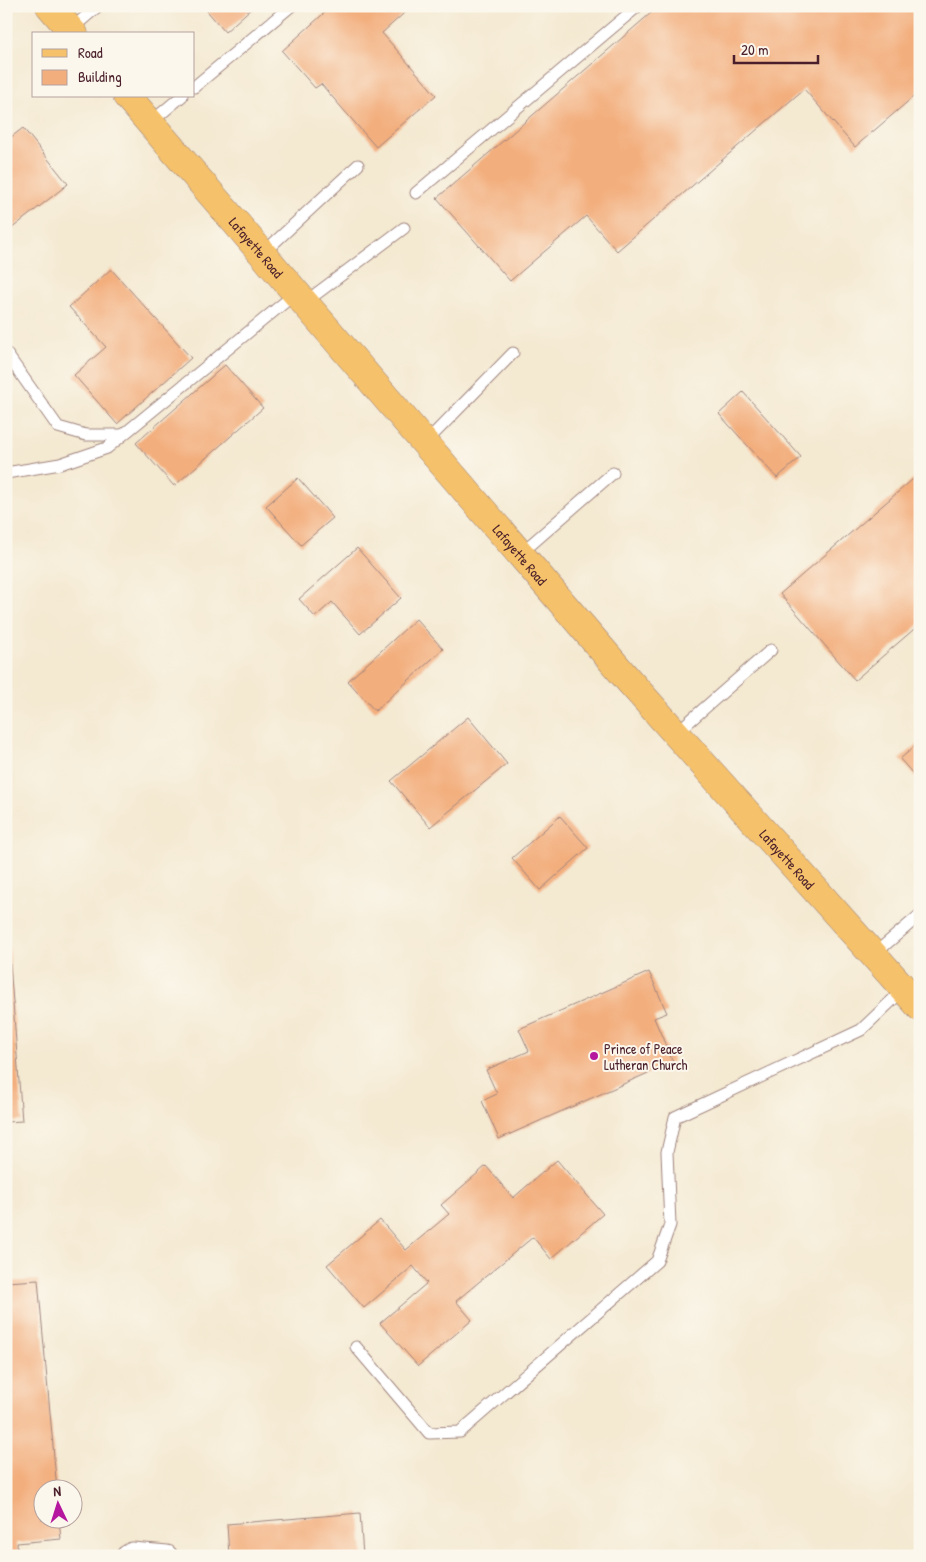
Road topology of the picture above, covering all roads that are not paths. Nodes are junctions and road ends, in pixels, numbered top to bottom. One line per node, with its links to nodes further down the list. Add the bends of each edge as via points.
1 (50, 6): 5 (main road)
2 (98, 6): 5 (lane)
3 (291, 6): 6 (lane)
4 (638, 6): 11 (lane)
5 (72, 32)
6 (195, 86)
7 (129, 98): 9 (main road, Lafayette Road)
8 (180, 98): 9 (lane)
9 (150, 122): 13 (main road, Lafayette Road)
10 (358, 165): 13 (lane)
11 (416, 193)
12 (404, 228): 14 (lane)
13 (262, 254): 14 (main road, Lafayette Road)
14 (300, 298): 17 (lane); 18 (main road, Lafayette Road)
15 (6, 353): 17 (lane, via 58,427 86,435)
16 (513, 353): 18 (lane)
17 (122, 435): 19 (lane, via 107,448 60,464)
18 (425, 443): 21 (main road, Lafayette Road)
19 (6, 473)
20 (613, 473): 21 (lane)
21 (520, 554): 23 (main road, Lafayette Road)
22 (771, 650): 23 (lane)
23 (676, 733): 25 (main road, Lafayette Road)
24 (920, 915): 25 (lane)
25 (873, 955): 26 (main road, Lafayette Road)
26 (912, 998): 27 (lane, via 861,1030 675,1117 667,1152 670,1225 657,1261 460,1432 429,1433)
27 (356, 1347)
28 (127, 1556): 29 (street, via 132,1553)
29 (167, 1556)

